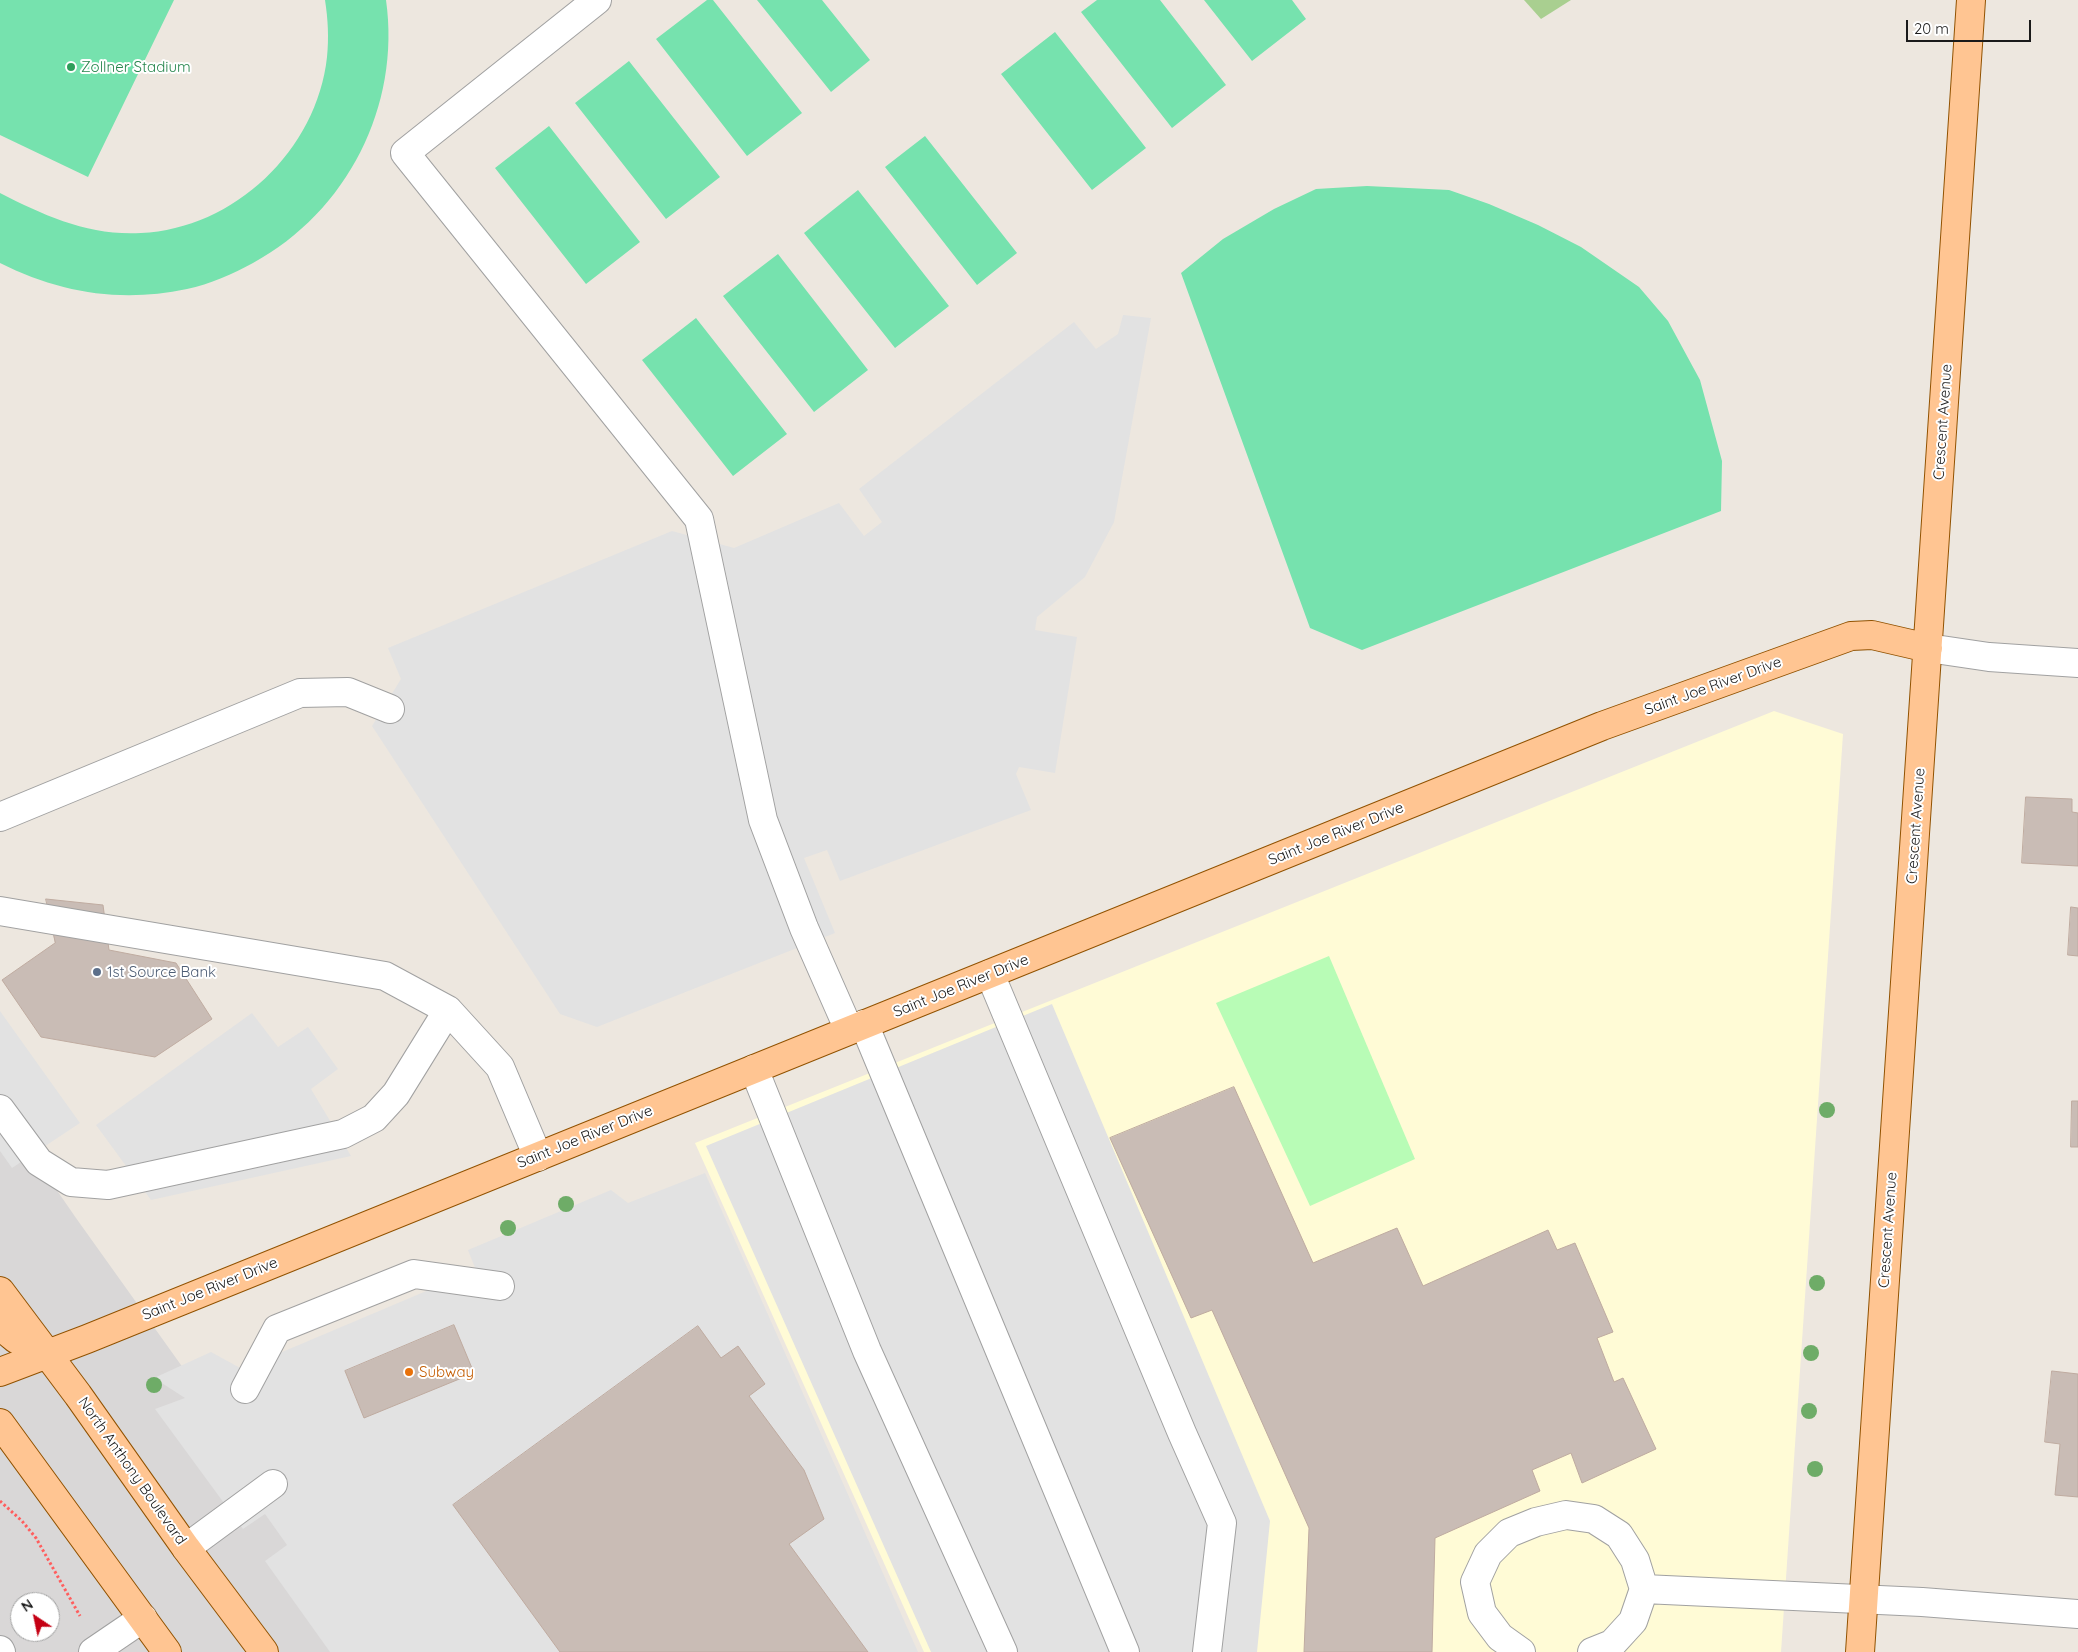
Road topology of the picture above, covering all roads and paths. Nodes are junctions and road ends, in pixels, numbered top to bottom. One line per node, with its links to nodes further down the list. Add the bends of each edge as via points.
1 (597, 0): 10 (street, via 405,152 699,519 763,820 804,928)
2 (1971, 0): 3 (main road, Crescent Avenue)
3 (1928, 648): 4 (street, via 1989,657); 8 (main road, Saint Joe River Drive, via 1872,635 1851,636 1602,726); 25 (main road, Crescent Avenue)
4 (2078, 663)
5 (390, 709): 6 (street, via 348,692 300,693)
6 (0, 817)
7 (0, 911): 9 (street, via 385,976)
8 (990, 974): 10 (main road, Saint Joe River Drive); 33 (street, via 1222,1523)
9 (448, 1010): 12 (street, via 396,1094 374,1118 342,1134 108,1185 80,1183 71,1182 39,1162); 13 (street, via 500,1067)
10 (856, 1027): 11 (main road, Saint Joe River Drive); 32 (street)
11 (754, 1069): 13 (main road, Saint Joe River Drive); 31 (street, via 867,1351)
12 (0, 1109)
13 (538, 1156): 17 (main road, Saint Joe River Drive)
14 (500, 1286): 19 (street, via 414,1274 286,1325 277,1329)
15 (0, 1291): 17 (main road, North Anthony Boulevard)
16 (0, 1326): 17 (main road, via 16,1339)
17 (46, 1353): 18 (main road, Saint Joe River Drive); 23 (main road, North Anthony Boulevard)
18 (0, 1372)
19 (245, 1389)
20 (0, 1423): 27 (main road)
21 (273, 1484): 23 (street)
22 (0, 1501): 28 (path, via 36,1538)
23 (186, 1548): 30 (main road, North Anthony Boulevard)
24 (1644, 1589): 25 (street); 34 (street, via 1635,1560 1619,1535 1594,1519 1566,1515 1509,1533 1488,1554 1475,1582 1482,1612 1500,1637); 35 (street, via 1633,1621 1612,1644)
25 (1863, 1600): 26 (street); 36 (main road, Crescent Avenue)
26 (2078, 1614)
27 (143, 1618): 28 (street); 29 (main road)
28 (97, 1649)
29 (167, 1652)
30 (264, 1652)
31 (1003, 1652)
32 (1125, 1652)
33 (1207, 1652)
34 (1521, 1652)
35 (1592, 1652)
36 (1860, 1652)

